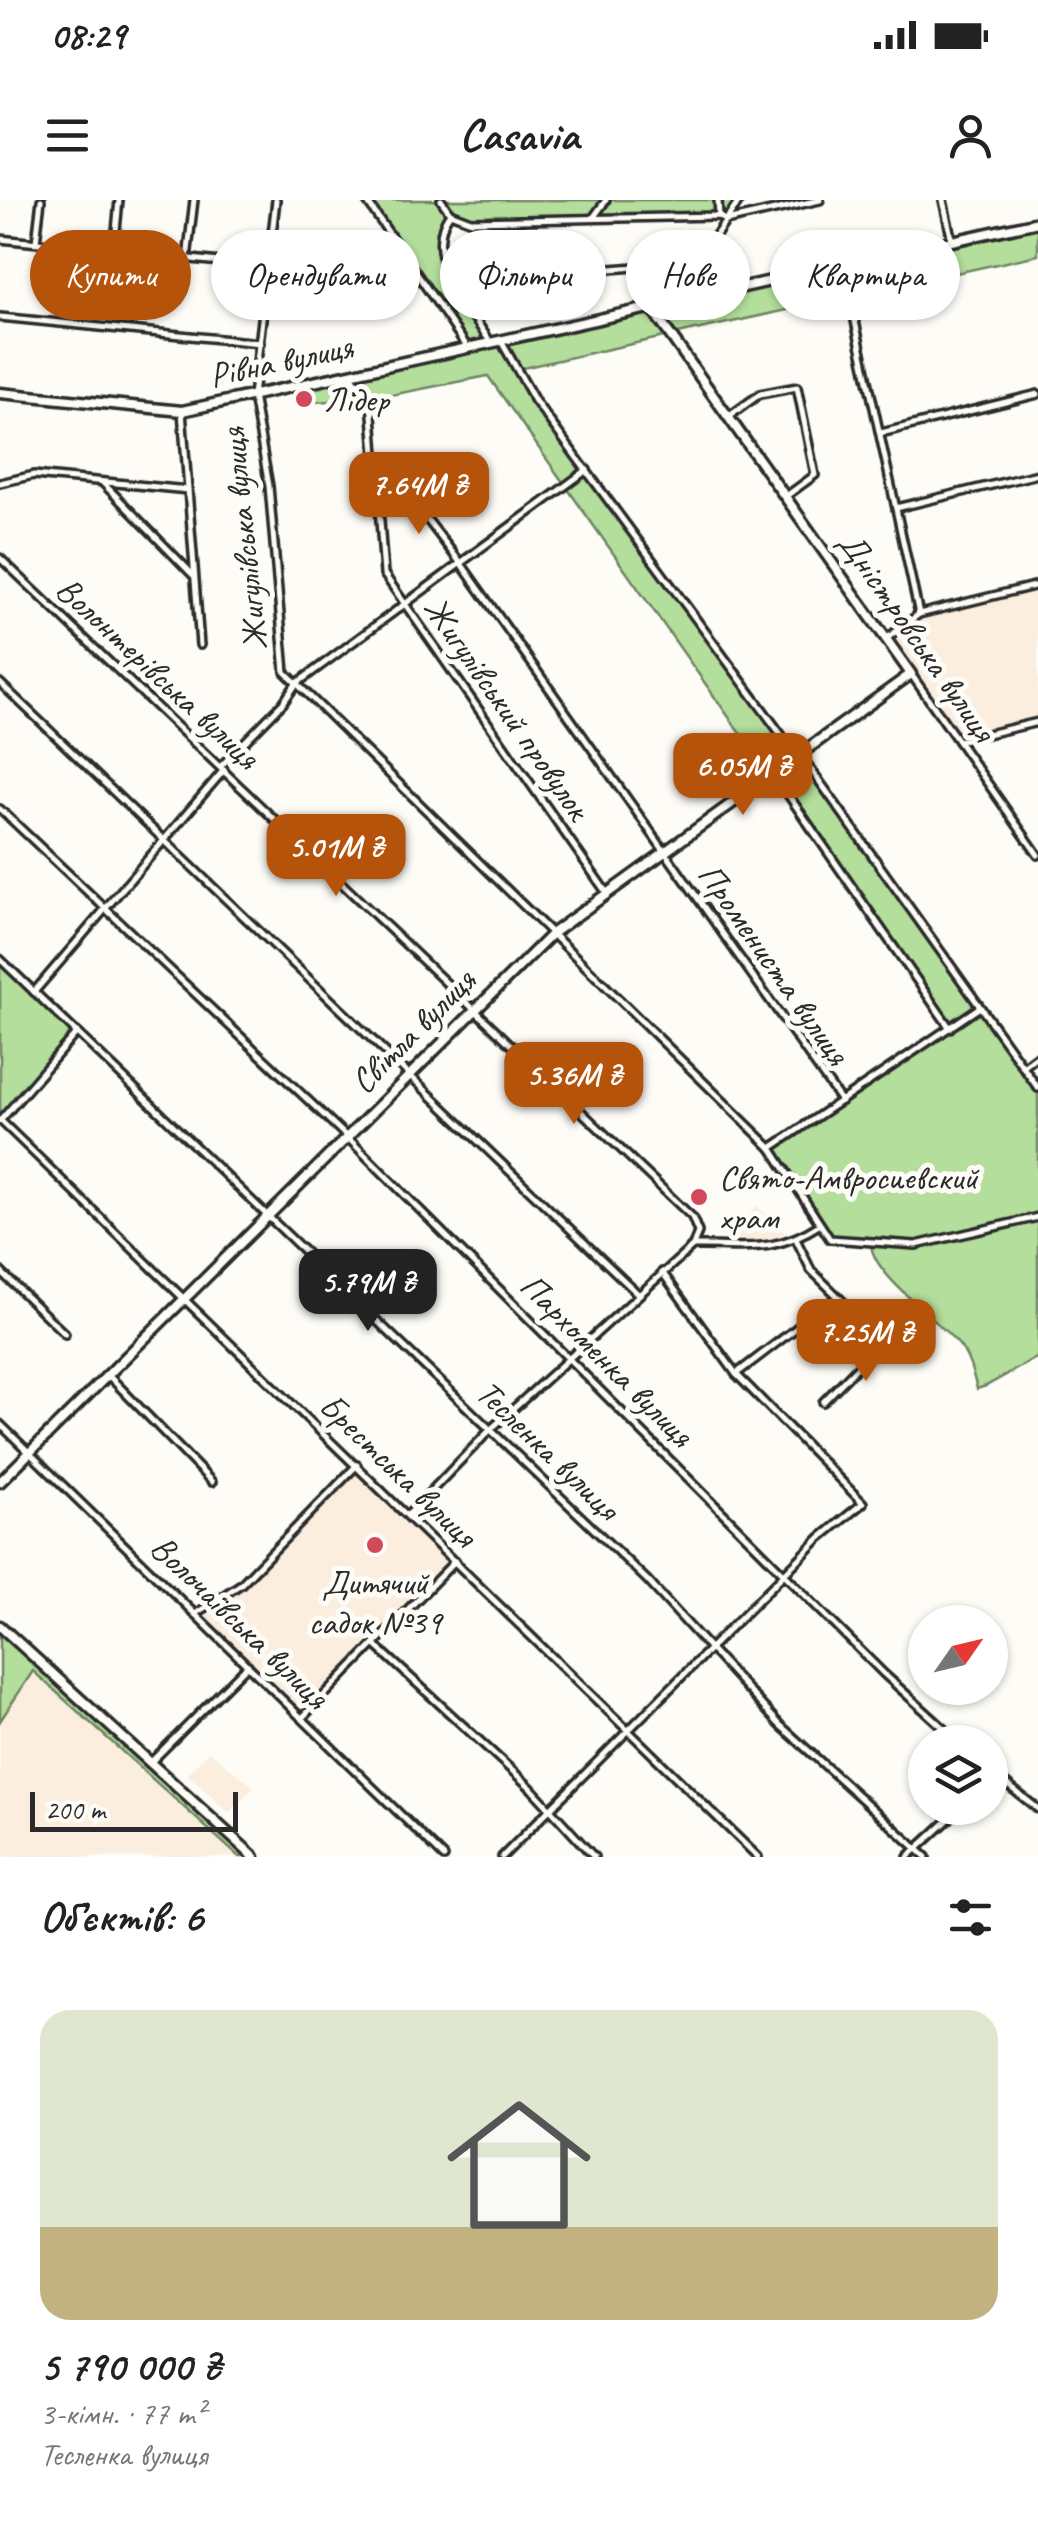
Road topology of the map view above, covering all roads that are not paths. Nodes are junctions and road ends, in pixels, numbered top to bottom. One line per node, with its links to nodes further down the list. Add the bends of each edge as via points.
1 (40, 200): 17 (street)
2 (119, 200): 18 (street)
3 (194, 200): 19 (street)
4 (276, 200): 20 (street, Жигулівська вулиця)
5 (366, 200): 35 (street)
6 (440, 200): 12 (street)
7 (606, 200): 14 (street)
8 (718, 200): 13 (street)
9 (740, 200): 15 (street)
10 (820, 200): 15 (street)
11 (943, 200): 23 (street)
12 (450, 214): 14 (street, via 472,221); 21 (street)
13 (719, 216): 14 (street); 15 (street)
14 (594, 218)
15 (726, 221): 22 (street)
16 (1038, 222): 24 (street, Рівна вулиця)
17 (37, 230)
18 (116, 230)
19 (191, 230)
20 (272, 230)
21 (444, 230)
22 (720, 230)
23 (950, 230)
24 (960, 239)
25 (0, 240): 26 (street)
26 (30, 242)
27 (626, 313): 33 (street, Рівна вулиця)
28 (0, 317): 34 (street)
29 (262, 320): 34 (street, Жигулівська вулиця)
30 (480, 320): 33 (street)
31 (659, 320): 41 (street, Дністровська вулиця)
32 (854, 320): 42 (street)
33 (496, 342): 35 (street, Рівна вулиця); 43 (street)
34 (260, 343): 39 (street, Жигулівська вулиця)
35 (468, 348): 36 (street, Рівна вулиця)
36 (350, 374): 39 (street, Рівна вулиця); 45 (street, Жигулівський провулок, via 371,401)
37 (0, 393): 40 (street, Рівна вулиця)
38 (1038, 394): 42 (street)
39 (254, 396): 40 (street, Рівна вулиця); 61 (street, Жигулівська вулиця, via 269,486 280,660)
40 (182, 411): 48 (street)
41 (728, 417): 49 (street, Дністровська вулиця); 49 (street, via 760,394 797,387 816,476)
42 (880, 433): 50 (street)
43 (587, 470): 52 (street); 64 (street)
44 (1038, 474): 50 (street)
45 (377, 478): 52 (street, Промениста вулиця, via 403,488); 55 (street, Жигулівський провулок, via 384,574)
46 (102, 482): 47 (street, via 34,476); 48 (street); 53 (street)
47 (0, 483)
48 (188, 490): 53 (street)
49 (785, 497): 57 (street, Дністровська вулиця)
50 (896, 508): 56 (street)
51 (0, 558): 65 (street, Волонтерівська вулиця)
52 (462, 565): 55 (street); 69 (street, Промениста вулиця)
53 (195, 578): 58 (street)
54 (1038, 586): 56 (street)
55 (404, 606): 61 (street); 71 (street, Жигулівський провулок)
56 (919, 614): 57 (street)
57 (886, 639): 59 (street, Дністровська вулиця)
58 (200, 645)
59 (910, 674): 63 (street, Дністровська вулиця); 64 (street, Світла вулиця)
60 (0, 683): 68 (street)
61 (296, 684): 65 (street); 73 (street, Жигулівська вулиця)
62 (1038, 722): 63 (street)
63 (958, 741): 70 (street, Дністровська вулиця)
64 (799, 755): 66 (street, Світла вулиця); 77 (street)
65 (222, 768): 68 (street); 76 (street, Волонтерівська вулиця)
66 (774, 774): 69 (street, Світла вулиця); 78 (street)
67 (0, 810): 72 (street, Пархоменка вулиця)
68 (166, 840): 72 (street); 82 (street)
69 (663, 851): 71 (street, Світла вулиця); 84 (street, Промениста вулиця)
70 (1038, 855)
71 (606, 892): 73 (street, Світла вулиця)
72 (106, 908): 75 (street); 86 (street, Пархоменка вулиця)
73 (554, 932): 76 (street, Світла вулиця); 87 (street, Жигулівська вулиця)
74 (0, 959): 75 (street, Тесленка вулиця)
75 (34, 992): 79 (street, Тесленка вулиця)
76 (475, 1007): 82 (street, Світла вулиця); 92 (street, Волонтерівська вулиця, via 692,1217 698,1232)
77 (980, 1007): 78 (street); 81 (street)
78 (950, 1028): 84 (street)
79 (77, 1032): 85 (street); 88 (street, Тесленка вулиця)
80 (1038, 1056): 81 (street)
81 (1022, 1067): 83 (street)
82 (410, 1073): 86 (street, Світла вулиця); 95 (street)
83 (1038, 1088)
84 (841, 1101): 87 (street)
85 (0, 1121): 97 (street, Брестська вулиця)
86 (346, 1136): 88 (street, Світла вулиця); 99 (street, Пархоменка вулиця)
87 (771, 1148): 90 (street, Жигулівська вулиця)
88 (268, 1215): 97 (street, Світла вулиця); 104 (street, Тесленка вулиця)
89 (1038, 1218): 90 (street, via 916,1245 836,1241)
90 (819, 1224): 91 (street)
91 (796, 1239): 92 (street, via 758,1250); 96 (street, via 812,1270)
92 (693, 1246): 94 (street)
93 (0, 1272): 98 (street)
94 (662, 1272): 95 (street); 100 (street)
95 (637, 1293): 99 (street)
96 (838, 1297): 100 (street); 102 (street, via 883,1341)
97 (186, 1298): 101 (street, Світла вулиця); 106 (street, Брестська вулиця)
98 (65, 1334)
99 (568, 1357): 104 (street); 111 (street, Пархоменка вулиця)
100 (736, 1374): 111 (street, via 863,1503)
101 (108, 1375): 105 (street, Світла вулиця); 108 (street)
102 (823, 1402)
103 (0, 1424): 105 (street, Волочаївська вулиця)
104 (491, 1429): 109 (street); 115 (street, Тесленка вулиця)
105 (30, 1452): 107 (street, Світла вулиця); 112 (street, Волочаївська вулиця)
106 (357, 1465): 109 (street, Брестська вулиця); 112 (street, via 241,1584)
107 (0, 1482)
108 (212, 1482)
109 (408, 1514): 110 (street, Брестська вулиця)
110 (456, 1560): 114 (street); 119 (street, Брестська вулиця)
111 (785, 1574): 115 (street); 118 (street, Пархоменка вулиця)
112 (195, 1614): 116 (street, Волочаївська вулиця)
113 (0, 1626): 120 (street)
114 (374, 1644): 117 (street); 122 (street)
115 (710, 1649): 119 (street); 125 (street, Тесленка вулиця, via 780,1725)
116 (248, 1665): 117 (street, Волочаївська вулиця); 120 (street)
117 (302, 1718): 127 (street, Волочаївська вулиця)
118 (941, 1725)
119 (630, 1730): 122 (street); 130 (street, Брестська вулиця)
120 (150, 1763): 126 (street)
121 (1008, 1787): 123 (street)
122 (549, 1808): 128 (street); 129 (street)
123 (1038, 1809)
124 (942, 1825): 125 (street)
125 (916, 1849): 131 (street); 132 (street, Тесленка вулиця)
126 (254, 1857)
127 (444, 1857)
128 (502, 1857)
129 (594, 1857)
130 (758, 1857)
131 (908, 1857)
132 (926, 1857)

